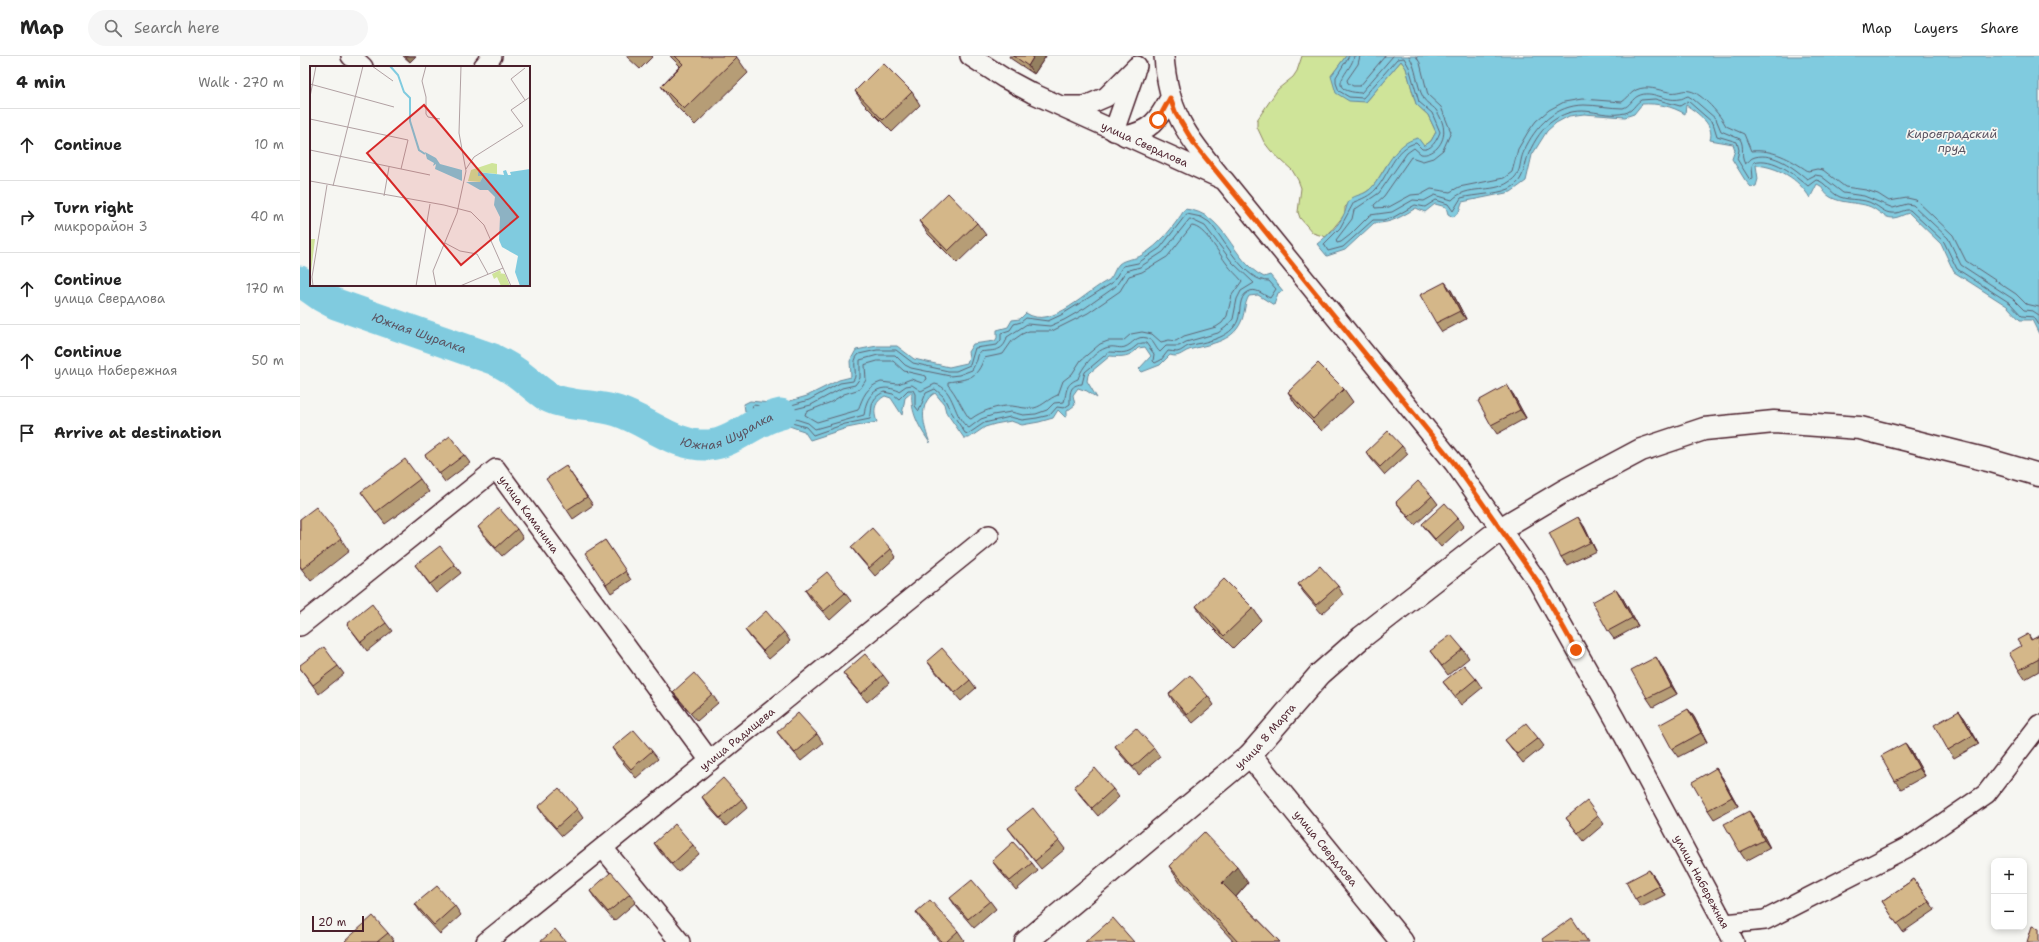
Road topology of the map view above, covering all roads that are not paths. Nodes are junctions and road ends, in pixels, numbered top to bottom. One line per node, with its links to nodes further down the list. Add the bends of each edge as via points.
1 (351, 56): 6 (street)
2 (492, 56): 7 (street)
3 (970, 56): 9 (street, улица Свердлова, via 1004,78)
4 (1164, 56): 8 (street)
5 (1139, 61): 9 (street, via 1106,97 1085,106); 10 (street)
6 (362, 66)
7 (484, 66)
8 (1170, 98): 10 (street, via 1158,120 1140,133); 11 (street, via 1176,114 1195,145)
9 (1060, 106): 10 (street, улица Свердлова)
10 (1120, 134): 11 (street, улица Свердлова)
11 (1224, 180): 13 (street, улица Свердлова, via 1454,463)
12 (2039, 476): 13 (street, улица 8 Марта, via 1988,460 1860,428 1774,422 1704,429 1641,450)
13 (1502, 528): 17 (street, улица 8 Марта, via 1362,637 1320,674); 20 (street, улица Набережная, via 1538,582)
14 (989, 535): 18 (street, улица Радищева)
15 (300, 626): 18 (street, улица Каманина, via 496,469)
16 (2039, 725): 20 (street, улица Набережная, via 1986,794 1910,846 1765,920)
17 (1250, 755): 23 (street, улица 8 Марта); 24 (street, улица Свердлова)
18 (710, 761): 19 (street, улица Радищева)
19 (603, 848): 21 (street, улица Радищева); 22 (street)
20 (1725, 924): 25 (street)
21 (486, 942)
22 (680, 942)
23 (1026, 942)
24 (1402, 942)
25 (1734, 942)

